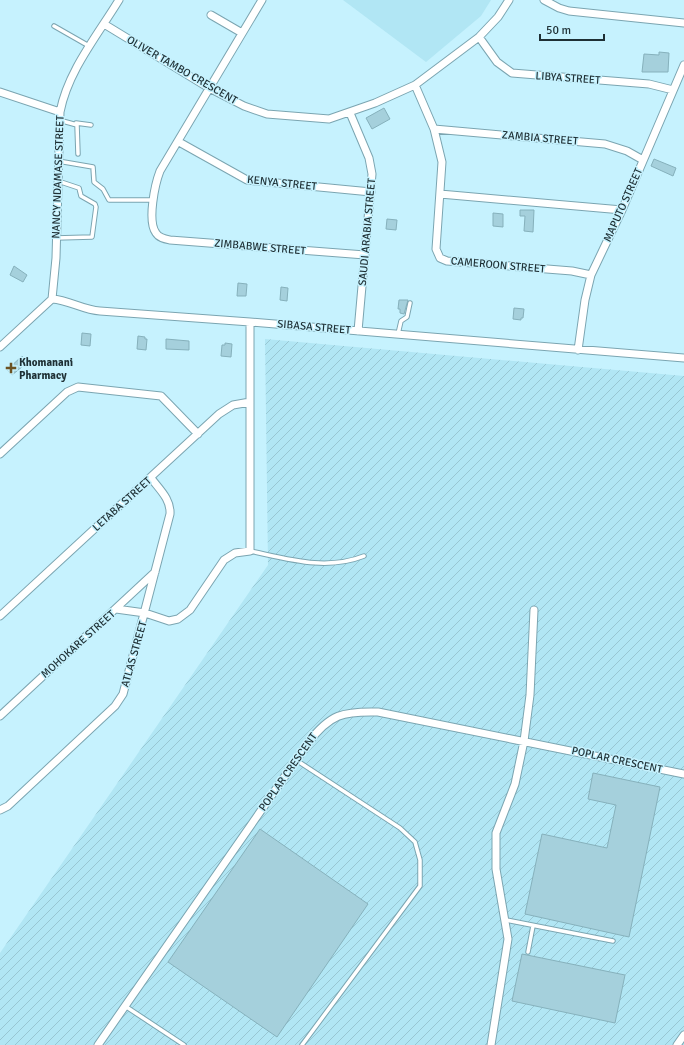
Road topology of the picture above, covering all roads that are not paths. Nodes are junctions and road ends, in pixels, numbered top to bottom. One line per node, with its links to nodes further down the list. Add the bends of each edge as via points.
1 (119, 0): 7 (street, NANCY NDAMASE STREET)
2 (262, 0): 9 (street)
3 (510, 0): 10 (street, OLIVER TAMBO CRESCENT, via 498,18)
4 (544, 0): 6 (street, via 569,11)
5 (211, 15): 9 (street)
6 (684, 23)
7 (104, 24): 11 (street, NANCY NDAMASE STREET); 14 (street, OLIVER TAMBO CRESCENT)
8 (54, 26): 11 (lane)
9 (242, 32): 14 (street)
10 (479, 37): 13 (street, OLIVER TAMBO CRESCENT); 15 (street, LIBYA STREET, via 497,62 512,73 649,84)
11 (90, 47): 18 (street, NANCY NDAMASE STREET, via 69,81 63,96)
12 (684, 65): 15 (street, MAPUTO STREET)
13 (415, 85): 17 (street, OLIVER TAMBO CRESCENT); 21 (street, CAMEROON STREET)
14 (209, 88): 17 (street, OLIVER TAMBO CRESCENT, via 244,106 267,114 329,119); 22 (street)
15 (673, 90): 24 (street, MAPUTO STREET)
16 (0, 92): 18 (street)
17 (350, 113): 27 (street, SAUDI ARABIA STREET, via 371,166)
18 (60, 116): 19 (lane); 25 (street, NANCY NDAMASE STREET)
19 (75, 123): 20 (lane); 23 (lane, via 78,127)
20 (92, 125)
21 (434, 129): 24 (street, ZAMBIA STREET, via 605,144 627,151); 28 (street, CAMEROON STREET, via 442,162)
22 (179, 142): 27 (street, KENYA STREET, via 247,180); 29 (street, via 158,177)
23 (78, 154)
24 (643, 160): 30 (street, MAPUTO STREET)
25 (58, 161): 26 (street, NANCY NDAMASE STREET); 29 (lane, via 93,167 94,182 105,192 109,200)
26 (58, 181): 31 (street, NANCY NDAMASE STREET); 31 (lane, via 79,188 81,196 96,207 92,237)
27 (371, 192): 32 (street, SAUDI ARABIA STREET)
28 (440, 194): 30 (street); 33 (street, CAMEROON STREET, via 436,249 437,254 444,260 572,271)
29 (153, 200): 32 (street, ZIMBABWE STREET, via 153,223 156,234 170,240)
30 (622, 210): 33 (street, MAPUTO STREET)
31 (56, 238): 34 (street, NANCY NDAMASE STREET)
32 (365, 255): 37 (street, SAUDI ARABIA STREET)
33 (591, 275): 40 (street, MAPUTO STREET, via 584,300)
34 (52, 299): 36 (street, SIBASA STREET, via 62,299 94,311); 39 (street)
35 (410, 303): 38 (lane, via 407,317 401,321)
36 (250, 322): 37 (street, SIBASA STREET); 42 (street)
37 (358, 331): 38 (street, SIBASA STREET)
38 (398, 335): 40 (street, SIBASA STREET)
39 (0, 347)
40 (578, 350): 41 (street, SIBASA STREET)
41 (684, 358)
42 (250, 402): 43 (street, LETABA STREET, via 225,409); 46 (street)
43 (198, 434): 44 (street, via 161,396 78,387 67,392); 45 (street, LETABA STREET)
44 (0, 454)
45 (151, 478): 48 (street, ATLAS STREET, via 166,496 170,510); 52 (street, LETABA STREET)
46 (250, 551): 47 (lane, via 325,564 352,561); 51 (street, via 235,553 224,560 183,617 169,621)
47 (364, 556)
48 (155, 572): 49 (street, MOHOKARE STREET); 51 (street, ATLAS STREET)
49 (116, 609): 51 (street); 53 (street, MOHOKARE STREET)
50 (534, 610): 54 (street, via 530,695)
51 (145, 614): 57 (street, ATLAS STREET, via 121,698 8,806)
52 (0, 616)
53 (0, 716)
54 (524, 741): 55 (street, POPLAR CRESCENT, via 378,712 357,712 342,714 320,727); 56 (street, POPLAR CRESCENT); 58 (street, via 515,784 496,833 496,869)
55 (296, 760): 62 (street, POPLAR CRESCENT); 66 (lane, via 400,828 415,842 420,860 420,886)
56 (684, 774)
57 (0, 810)
58 (506, 920): 59 (lane); 67 (street, via 508,950)
59 (533, 926): 60 (lane); 61 (lane)
60 (613, 941)
61 (528, 952)
62 (125, 1006): 64 (street, POPLAR CRESCENT); 65 (lane)
63 (684, 1035): 68 (street)
64 (98, 1045)
65 (184, 1045)
66 (302, 1045)
67 (492, 1045)
68 (677, 1045)

